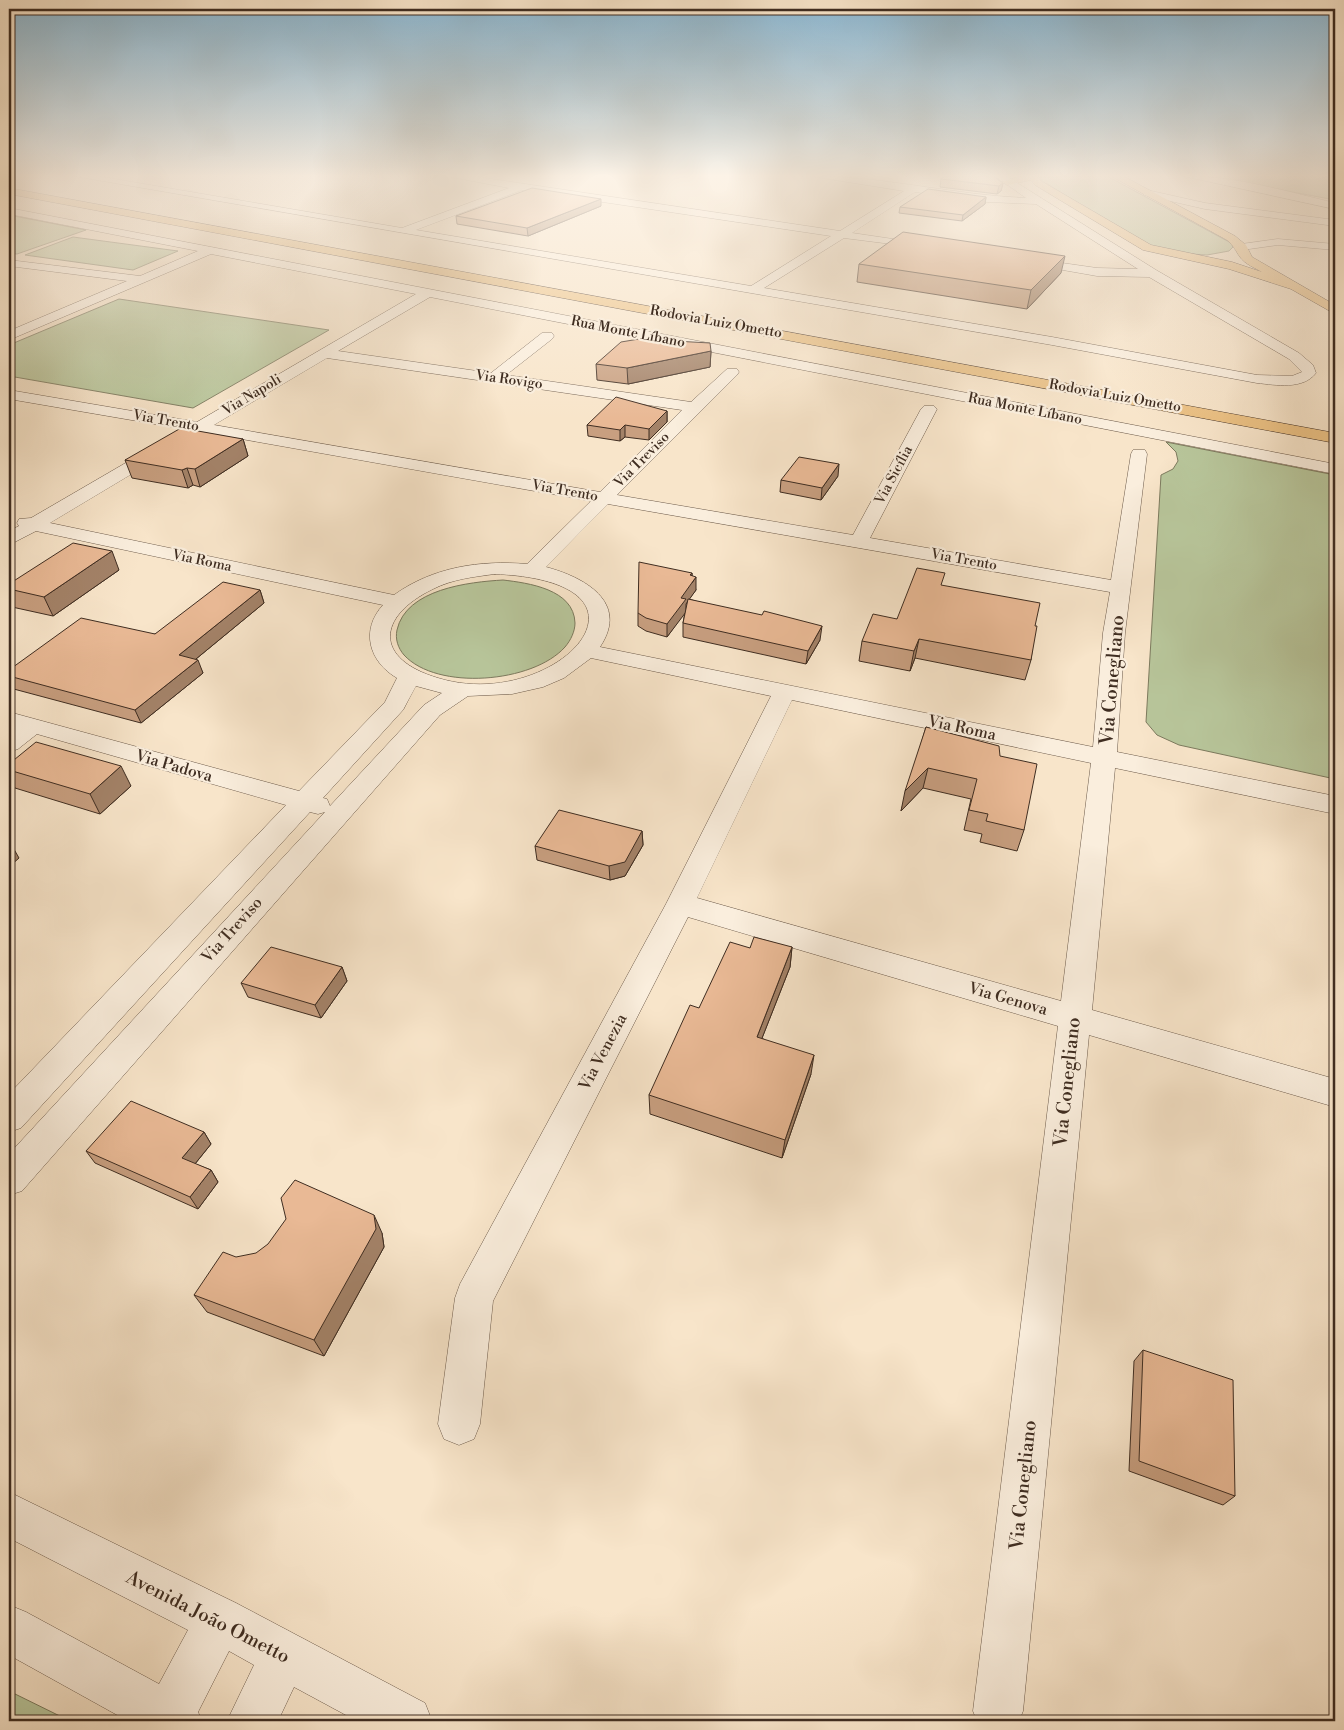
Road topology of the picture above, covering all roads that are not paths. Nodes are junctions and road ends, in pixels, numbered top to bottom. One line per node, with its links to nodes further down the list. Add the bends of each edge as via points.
1 (194, 257): 14 (street)
2 (244, 257): 18 (street, Rua Monte Líbano)
3 (362, 257): 33 (main road, Rodovia Luiz Ometto)
4 (431, 257): 15 (main road)
5 (555, 257): 17 (street)
6 (806, 257): 17 (street)
7 (1126, 257): 13 (street)
8 (1191, 257): 9 (main road); 16 (main road, via 1251,271)
9 (1199, 257)
10 (1247, 257): 16 (main road)
11 (1012, 259): 13 (street, via 1098,272)
12 (9, 263): 14 (street)
13 (1152, 273): 17 (street, via 1294,356 1308,368 1309,373 1287,380 1258,379)
14 (140, 279): 21 (street)
15 (570, 282)
16 (1292, 286): 19 (main road)
17 (753, 290)
18 (427, 293): 24 (street, Via Napoli); 35 (street, Rua Monte Líbano)
19 (1335, 310)
20 (9, 323): 21 (street)
21 (32, 326): 22 (street)
22 (9, 336)
23 (547, 336): 26 (street)
24 (323, 353): 26 (street, Via Rovigo); 32 (street, Via Napoli)
25 (732, 372): 28 (street, Via Treviso)
26 (494, 378): 28 (street, Via Rovigo)
27 (9, 394): 32 (street, Via Trento)
28 (694, 407): 36 (street, Via Treviso)
29 (929, 409): 40 (street, Via Sicília)
30 (1271, 410): 31 (main road)
31 (1335, 424)
32 (198, 427): 36 (street, Via Trento); 38 (street, Via Napoli)
33 (1335, 438)
34 (1139, 454): 42 (street, Via Conegliano)
35 (1335, 469)
36 (604, 498): 40 (street, Via Trento); 41 (street, Via Treviso)
37 (9, 519): 38 (street, Via Roma)
38 (34, 525): 39 (street, Via Napoli); 43 (street, Via Roma)
39 (9, 539)
40 (858, 542): 42 (street, Via Trento)
41 (532, 570): 43 (street, via 495,568 457,573 423,585); 44 (street, via 558,576 579,586 594,600 601,616 600,633)
42 (1122, 588): 51 (street, Via Conegliano, via 1114,633)
43 (396, 602): 45 (street, via 381,621 378,641 387,660)
44 (588, 651): 46 (street, via 572,665 521,685); 47 (street, Via Roma)
45 (409, 676): 46 (street, via 433,685); 52 (street, via 395,705)
46 (462, 690): 54 (street, Via Treviso, via 432,710)
47 (785, 691): 51 (street, Via Roma); 55 (street, Via Venezia)
48 (9, 719): 49 (street, Via Padova)
49 (33, 726): 50 (street); 52 (street, Via Padova)
50 (9, 744)
51 (1104, 758): 53 (street, Via Roma); 56 (street, Via Conegliano)
52 (302, 802): 54 (street, Via Padova); 58 (street)
53 (1335, 805)
54 (340, 810): 59 (street, Via Treviso)
55 (680, 904): 56 (street, Via Genova); 60 (street, Via Venezia, via 474,1298)
56 (1074, 1019): 57 (street, Via Genova); 65 (street, Via Conegliano)
57 (1335, 1093)
58 (9, 1116)
59 (9, 1179)
60 (459, 1424)
61 (9, 1514): 62 (street, Avenida João Ometto)
62 (220, 1620): 64 (street, Avenida João Ometto); 66 (street)
63 (9, 1629): 66 (street)
64 (284, 1656): 67 (street); 68 (street, Avenida João Ometto)
65 (998, 1711)
66 (171, 1720)
67 (252, 1721)
68 (407, 1721)

